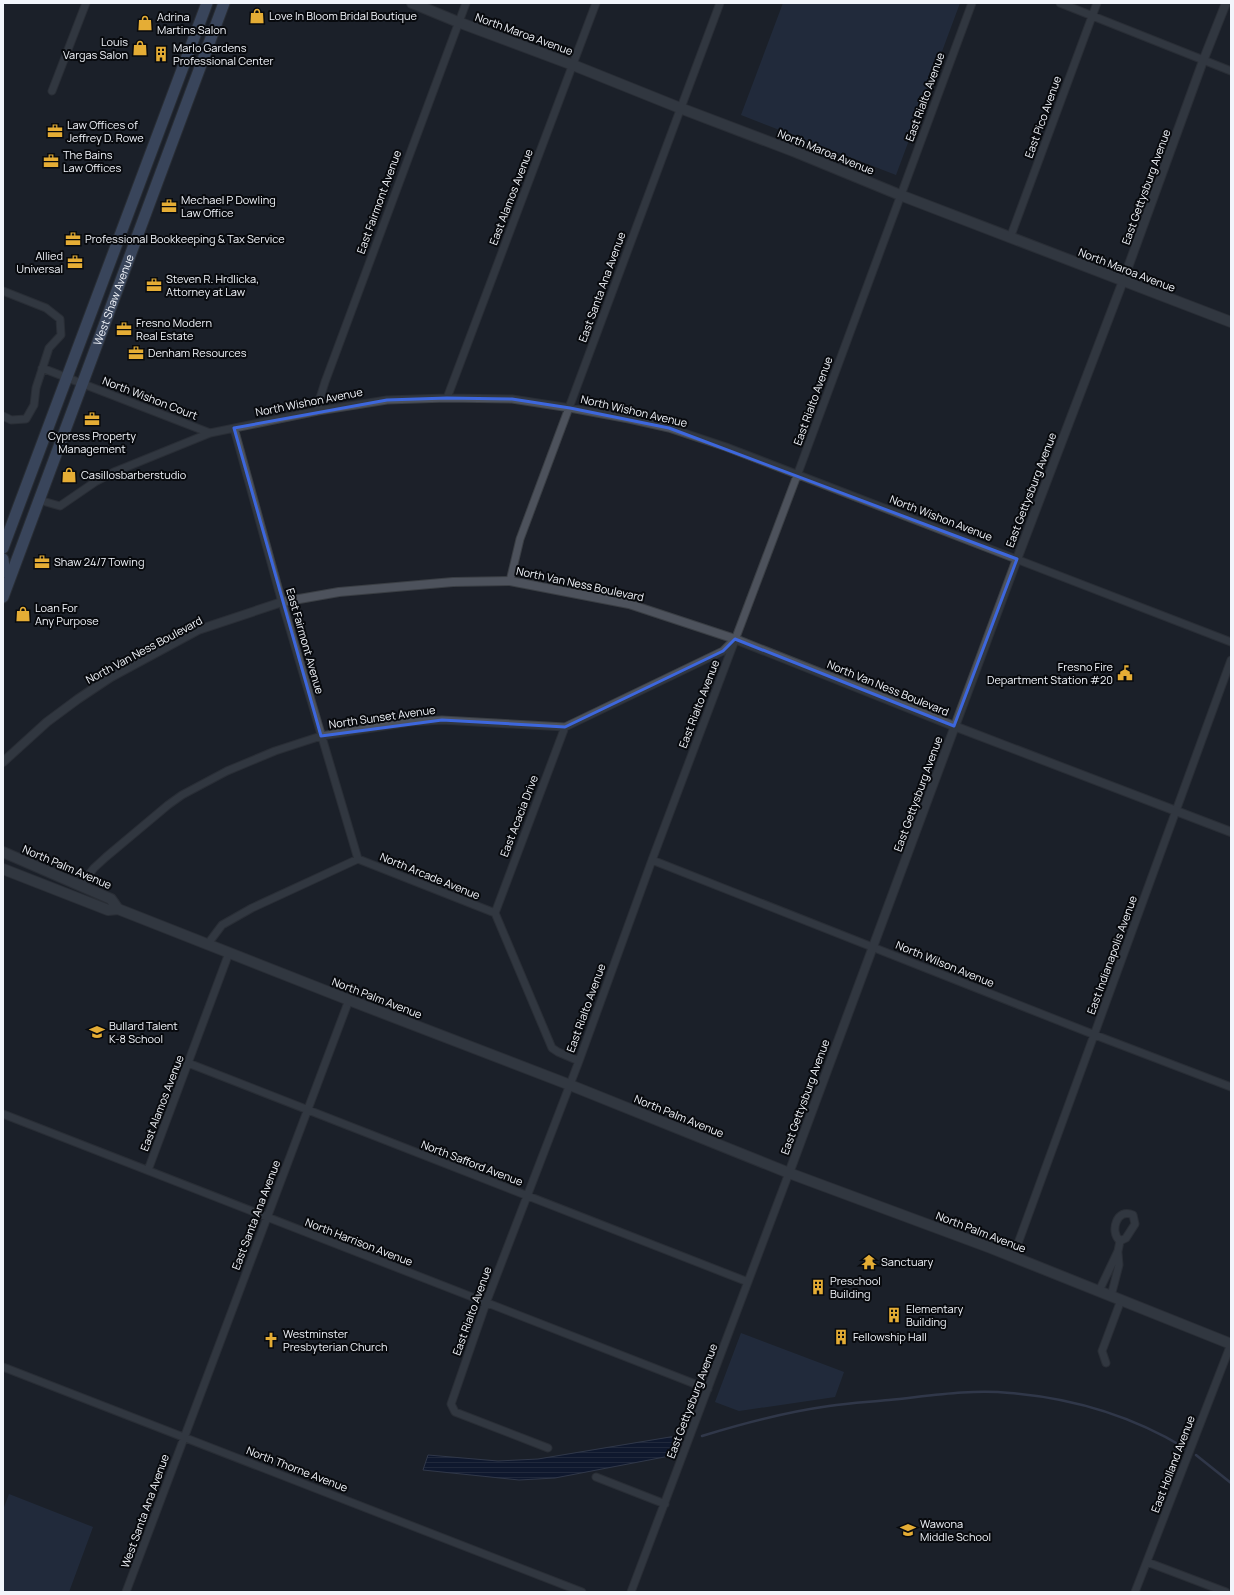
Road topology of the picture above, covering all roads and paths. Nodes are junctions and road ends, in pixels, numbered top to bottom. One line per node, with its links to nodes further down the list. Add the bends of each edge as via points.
1 (86, 3): 17 (street)
2 (206, 3): 25 (main road, West Shaw Avenue)
3 (224, 3): 26 (main road, West Shaw Avenue)
4 (412, 3): 13 (main road, North Maroa Avenue)
5 (466, 3): 13 (street, East Fairmont Avenue)
6 (596, 3): 15 (street, East Alamos Avenue)
7 (720, 3): 18 (street, East Santa Ana Avenue)
8 (972, 3): 19 (street, East Rialto Avenue)
9 (1060, 3): 12 (street)
10 (1097, 3): 12 (street, East Pico Avenue)
11 (1226, 3): 14 (street, East Gettysburg Avenue)
12 (1093, 16): 14 (street); 20 (street, East Pico Avenue)
13 (458, 22): 15 (main road, North Maroa Avenue); 29 (street, East Fairmont Avenue, via 327,374)
14 (1203, 60): 16 (street); 21 (street, East Gettysburg Avenue)
15 (573, 65): 18 (main road, North Maroa Avenue); 27 (street, East Alamos Avenue)
16 (1231, 71)
17 (52, 91)
18 (680, 108): 19 (main road, North Maroa Avenue); 28 (street, East Santa Ana Avenue)
19 (900, 195): 20 (main road, North Maroa Avenue); 33 (street, East Rialto Avenue)
20 (1010, 238): 21 (main road, North Maroa Avenue)
21 (1124, 281): 23 (main road, North Maroa Avenue); 37 (street, East Gettysburg Avenue)
22 (3, 291): 24 (street, via 46,308 60,319 61,335 49,348)
23 (1231, 322)
24 (42, 368): 25 (street); 30 (street, via 34,405 26,420 11,420)
25 (66, 377): 26 (street); 35 (main road, West Shaw Avenue)
26 (82, 383): 32 (street, North Wishon Court); 34 (main road, West Shaw Avenue)
27 (447, 398): 28 (street, North Wishon Avenue, via 512,399); 29 (street, North Wishon Avenue, via 387,400)
28 (570, 408): 33 (street, North Wishon Avenue, via 669,428); 39 (street, East Santa Ana Avenue, via 520,538)
29 (318, 411): 31 (street, North Wishon Avenue)
30 (3, 416)
31 (234, 428): 32 (street, North Wishon Avenue); 41 (street, East Fairmont Avenue)
32 (210, 433): 34 (street, North Wishon Avenue, via 114,472 60,506)
33 (798, 473): 37 (street, North Wishon Avenue); 42 (street, East Rialto Avenue)
34 (39, 500): 40 (main road, West Shaw Avenue)
35 (3, 548)
36 (3, 559): 38 (main road)
37 (1017, 559): 43 (street, North Wishon Avenue); 45 (street, East Gettysburg Avenue)
38 (3, 572)
39 (510, 581): 41 (street, North Van Ness Boulevard, via 392,586); 42 (street, North Van Ness Boulevard, via 629,604)
40 (3, 598)
41 (282, 602): 47 (street, East Fairmont Avenue); 48 (street, North Van Ness Boulevard, via 198,630 111,677 47,722)
42 (735, 638): 45 (street, North Van Ness Boulevard); 46 (street, North Sunset Avenue, via 722,652); 53 (street, East Rialto Avenue)
43 (1231, 642)
44 (1231, 660): 49 (street, East Indianapolis Avenue)
45 (954, 726): 49 (street, North Van Ness Boulevard); 59 (street, East Gettysburg Avenue)
46 (565, 727): 47 (street, North Sunset Avenue, via 442,720 411,722); 57 (street, East Acacia Drive)
47 (321, 736): 52 (street, East Fairmont Avenue); 55 (street, North Sunset Avenue, via 227,771 182,795 106,857)
48 (3, 762)
49 (1175, 811): 50 (street, North Van Ness Boulevard); 62 (street, East Indianapolis Avenue)
50 (1231, 832)
51 (3, 852): 55 (main road, North Palm Avenue)
52 (358, 859): 57 (street, North Arcade Avenue); 58 (street, via 252,908 222,925)
53 (652, 860): 59 (street, North Wilson Avenue); 63 (street, East Rialto Avenue)
54 (3, 870): 56 (main road, North Palm Avenue, via 108,910)
55 (80, 886): 56 (main road, North Palm Avenue, via 111,899)
56 (118, 909): 58 (main road, North Palm Avenue)
57 (495, 914): 63 (street, via 552,1048)
58 (207, 945): 60 (main road, North Palm Avenue)
59 (873, 947): 62 (street, North Wilson Avenue); 70 (street, East Gettysburg Avenue)
60 (229, 954): 61 (main road, North Palm Avenue); 64 (street, East Alamos Avenue)
61 (349, 1000): 65 (main road, North Palm Avenue); 67 (street, East Santa Ana Avenue)
62 (1095, 1035): 66 (street, North Wilson Avenue); 75 (street, East Indianapolis Avenue)
63 (579, 1061): 65 (street, East Rialto Avenue)
64 (188, 1063): 67 (street, North Safford Avenue); 69 (street, East Alamos Avenue)
65 (570, 1085): 70 (main road, North Palm Avenue); 71 (street, East Rialto Avenue)
66 (1231, 1087)
67 (307, 1110): 71 (street, North Safford Avenue); 72 (street, East Santa Ana Avenue)
68 (3, 1114): 69 (street, North Harrison Avenue)
69 (148, 1170): 72 (street, North Harrison Avenue)
70 (789, 1172): 75 (main road, North Palm Avenue); 76 (street, East Gettysburg Avenue)
71 (527, 1196): 76 (street, North Safford Avenue); 80 (street, East Rialto Avenue)
72 (267, 1217): 80 (street, North Harrison Avenue); 85 (street, East Santa Ana Avenue)
73 (1120, 1241): 74 (street)
74 (1118, 1251): 77 (street); 78 (street, via 1119,1265)
75 (1013, 1257): 77 (main road, North Palm Avenue)
76 (748, 1282): 84 (street, East Gettysburg Avenue)
77 (1099, 1291): 78 (main road, North Palm Avenue)
78 (1111, 1296): 79 (main road, North Palm Avenue)
79 (1121, 1300): 81 (main road, North Palm Avenue); 82 (street, via 1102,1351)
80 (486, 1303): 84 (street, North Harrison Avenue); 86 (street, East Rialto Avenue, via 451,1404 455,1412)
81 (1231, 1344): 89 (street, East Holland Avenue)
82 (1106, 1363)
83 (3, 1367): 85 (street, North Thorne Avenue)
84 (708, 1389): 88 (street, East Gettysburg Avenue)
85 (184, 1437): 90 (street, West Santa Ana Avenue); 91 (street, North Thorne Avenue)
86 (548, 1448)
87 (596, 1477): 88 (street)
88 (665, 1504): 92 (street, East Gettysburg Avenue)
89 (1147, 1562): 93 (street, East Holland Avenue); 94 (street)
90 (126, 1592)
91 (582, 1592)
92 (631, 1592)
93 (1135, 1592)
94 (1226, 1592)

